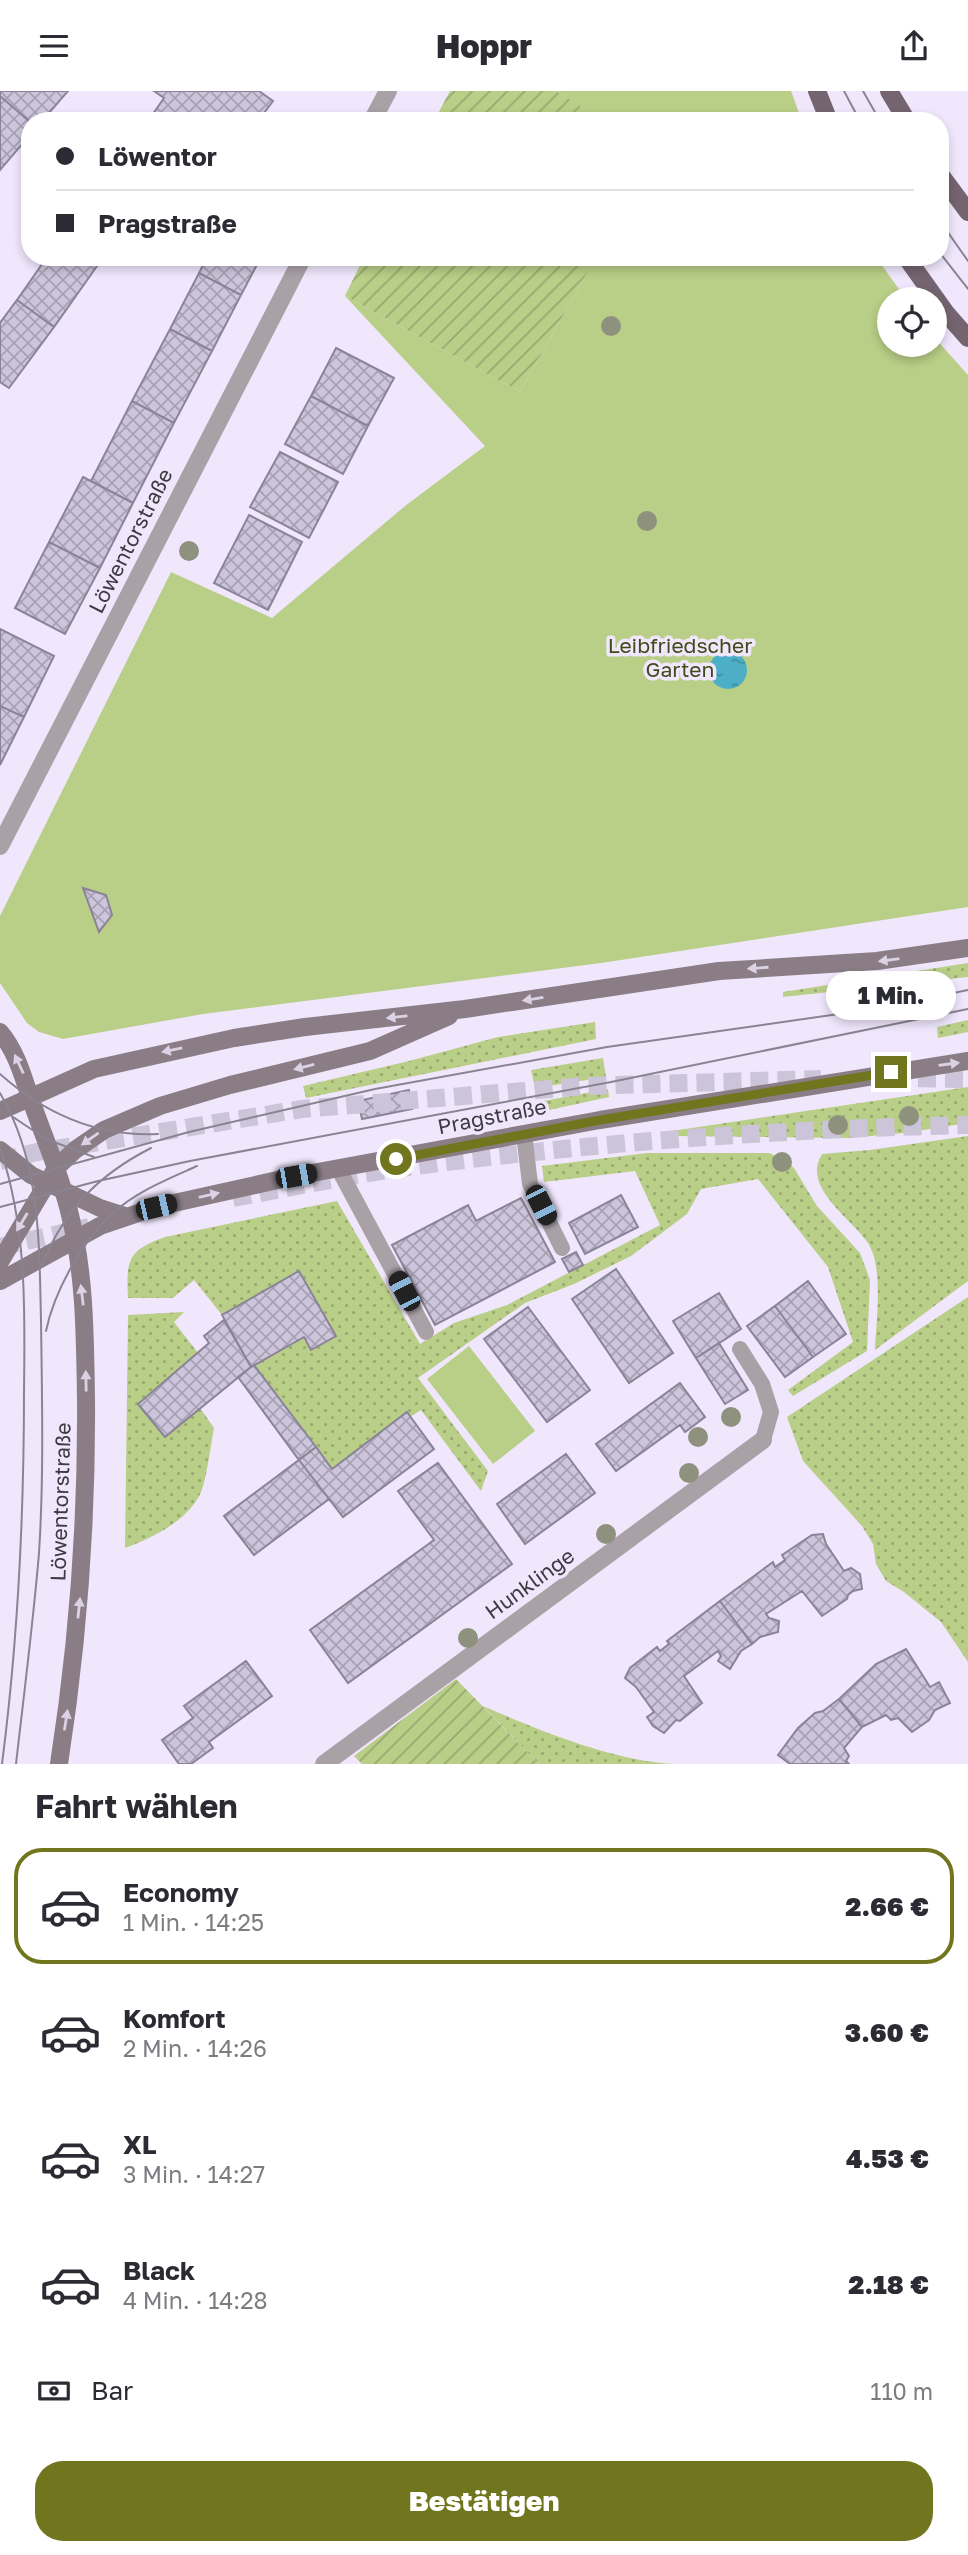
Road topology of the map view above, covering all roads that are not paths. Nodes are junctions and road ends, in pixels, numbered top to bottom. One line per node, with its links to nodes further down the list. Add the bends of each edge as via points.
1 (388, 91): 4 (street)
2 (817, 91): 5 (main road)
3 (889, 91): 6 (main road)
4 (377, 112)
5 (825, 112)
6 (902, 112)
7 (949, 186): 8 (main road)
8 (968, 212)
9 (298, 266): 12 (street, Löwentorstraße)
10 (912, 266): 11 (main road)
11 (968, 338)
12 (0, 846)
13 (968, 948): 14 (main road, one-way to 14, via 877,961 719,971)
14 (465, 1009): 17 (main road, one-way to 17, via 305,1027 174,1050 94,1069); 22 (main road, one-way to 22, via 370,1051 149,1110 104,1130 75,1150)
15 (0, 1032): 17 (main road, Löwentorstraße, one-way to 15, via 21,1066)
16 (968, 1061): 19 (main road, Pragstraße, one-way to 16)
17 (30, 1100): 18 (main road); 22 (main road, Löwentorstraße)
18 (0, 1111)
19 (524, 1134): 21 (main road, Pragstraße); 25 (lane, via 530,1184)
20 (0, 1150): 22 (main road, via 32,1175)
21 (338, 1168): 23 (main road, Pragstraße, one-way to 21); 28 (lane)
22 (55, 1180): 23 (main road, via 100,1208); 24 (main road, Löwentorstraße); 26 (main road, one-way to 26)
23 (125, 1216): 24 (main road, Pragstraße)
24 (75, 1241): 27 (main road, Pragstraße); 31 (main road, Löwentorstraße, one-way to 24, via 83,1564 86,1349)
25 (562, 1248)
26 (0, 1262)
27 (0, 1281)
28 (426, 1332)
29 (740, 1349): 30 (lane, via 762,1384 771,1412)
30 (763, 1440): 32 (street, Hunklinge)
31 (59, 1764)
32 (324, 1764)

